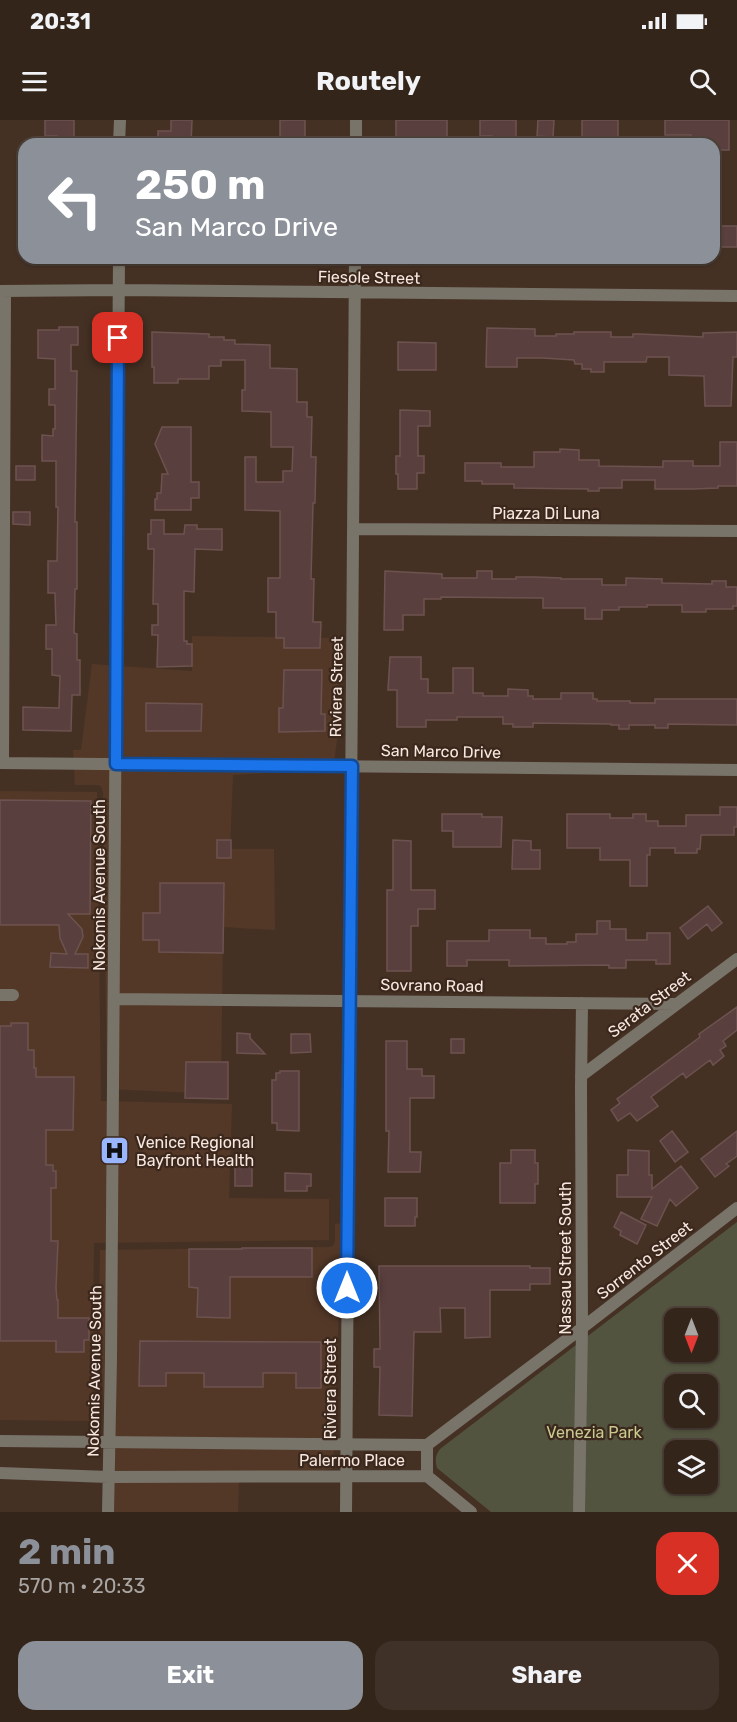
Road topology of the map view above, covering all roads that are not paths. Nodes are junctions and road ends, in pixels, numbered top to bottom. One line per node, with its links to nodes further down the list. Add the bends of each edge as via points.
1 (120, 120): 3 (street)
2 (356, 120): 4 (street)
3 (119, 138)
4 (356, 138)
5 (119, 264): 7 (street, Nokomis Avenue South)
6 (356, 264): 9 (street, Riviera Street)
7 (119, 290): 8 (street, Fiesole Street); 9 (street, Fiesole Street); 14 (street, Nokomis Avenue South)
8 (2, 291): 13 (street)
9 (355, 293): 10 (street, Fiesole Street); 11 (street, Riviera Street)
10 (737, 296)
11 (354, 529): 12 (street, Piazza Di Luna); 15 (street, Riviera Street)
12 (737, 531)
13 (1, 763): 14 (street, San Marco Drive)
14 (116, 764): 15 (street, San Marco Drive); 20 (street, Nokomis Avenue South)
15 (352, 766): 16 (street, San Marco Drive); 21 (street, Riviera Street)
16 (737, 770)
17 (737, 959): 23 (street, Serata Street)
18 (0, 995): 19 (street)
19 (13, 995)
20 (114, 999): 21 (street, Sovrano Road); 28 (street, Nokomis Avenue South)
21 (350, 1000): 22 (street, Sovrano Road); 29 (street, Riviera Street)
22 (582, 1003): 23 (street, Sovrano Road); 24 (street, Nassau Street South)
23 (676, 1004): 24 (street, Serata Street)
24 (581, 1076): 26 (street, Nassau Street South)
25 (737, 1208): 26 (street, Sorrento Street)
26 (582, 1328): 30 (street, Sorrento Street); 38 (street, Nassau Street South)
27 (0, 1441): 28 (street, Palermo Place)
28 (109, 1442): 29 (street, Palermo Place); 33 (street, Nokomis Avenue South)
29 (346, 1444): 30 (street, Palermo Place); 34 (street, Riviera Street)
30 (427, 1445): 32 (street, Palermo Place)
31 (0, 1473): 33 (street, Palermo Place)
32 (427, 1476): 34 (street, Palermo Place); 37 (street)
33 (108, 1477): 34 (street, Palermo Place); 35 (street, Nokomis Avenue South)
34 (346, 1478): 36 (street, Riviera Street)
35 (108, 1512)
36 (346, 1512)
37 (471, 1512)
38 (579, 1512)

